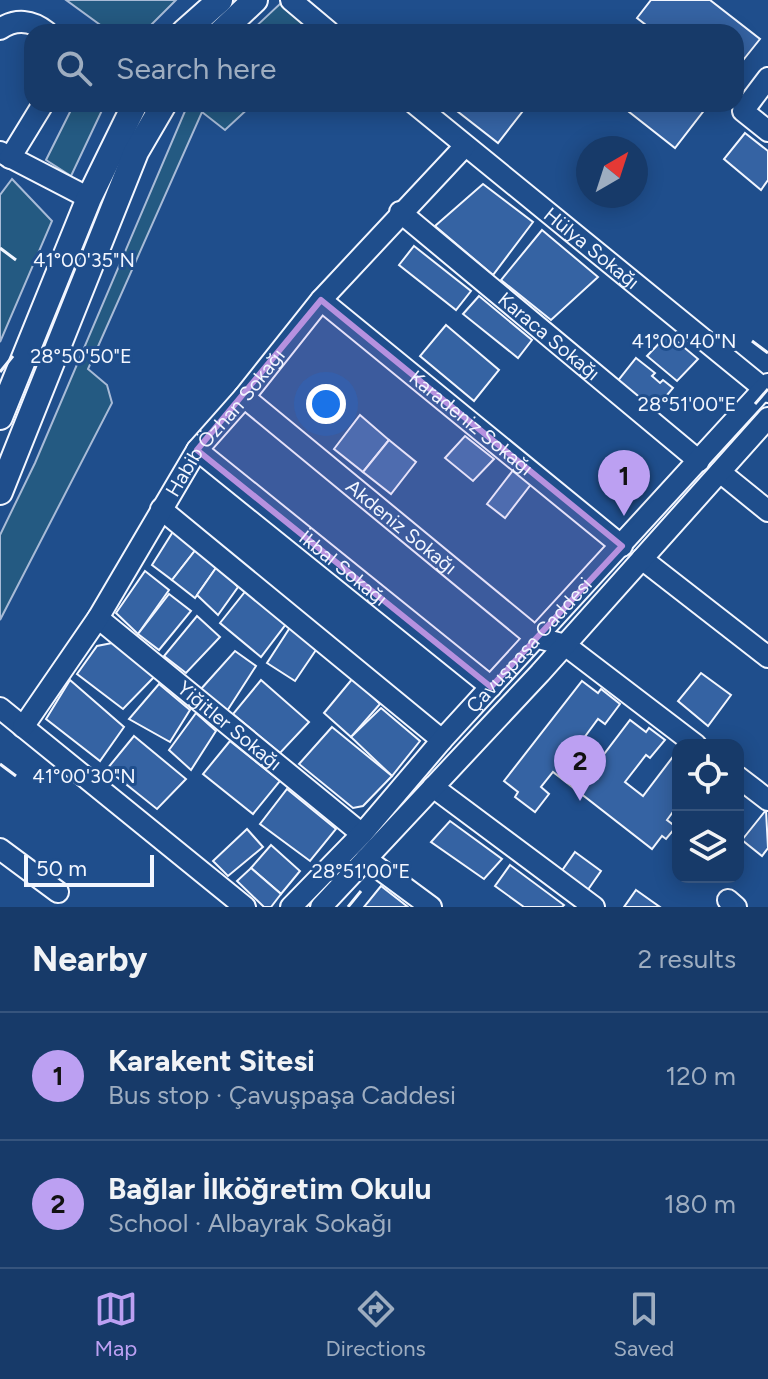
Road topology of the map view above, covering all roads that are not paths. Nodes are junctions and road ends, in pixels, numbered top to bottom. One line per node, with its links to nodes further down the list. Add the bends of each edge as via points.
1 (220, 0): 5 (main road)
2 (255, 0): 6 (main road)
3 (291, 0): 7 (street)
4 (37, 24): 8 (street, via 12,21)
5 (193, 24)
6 (230, 24)
7 (320, 24)
8 (0, 29)
9 (768, 78): 10 (street)
10 (744, 110)
11 (37, 112): 18 (street)
12 (131, 112): 19 (main road)
13 (159, 112): 29 (main road, via 136,152)
14 (425, 112): 17 (street, Hülya Sokağı)
15 (744, 112): 16 (street)
16 (768, 131)
17 (465, 146): 20 (street, Habib Özhan Sokağı); 22 (street, Hülya Sokağı)
18 (5, 155): 19 (street)
19 (89, 198): 24 (main road)
20 (400, 212): 21 (street, Habib Özhan Sokağı); 27 (street, Karaca Sokağı)
21 (321, 300): 23 (street, Habib Özhan Sokağı); 32 (street, Karadeniz Sokağı)
22 (767, 388): 27 (street, Çavuşpaşa Caddesi)
23 (244, 397): 26 (street, Habib Özhan Sokağı); 35 (street, Akdeniz Sokağı)
24 (0, 417)
25 (768, 418): 28 (street, Çavuşpaşa Caddesi)
26 (197, 450): 30 (street, Habib Özhan Sokağı); 38 (street, İkbal Sokağı)
27 (699, 461): 32 (street, Çavuşpaşa Caddesi)
28 (720, 472): 31 (street); 33 (street, Çavuşpaşa Caddesi)
29 (0, 492)
30 (161, 509): 34 (street, Habib Özhan Sokağı); 42 (street)
31 (768, 511)
32 (622, 546): 35 (street, Çavuşpaşa Caddesi)
33 (642, 559): 36 (street, Çavuşpaşa Caddesi); 37 (street)
34 (98, 618): 40 (street, Habib Özhan Sokağı); 46 (street, Yiğitler Sokağı)
35 (535, 637): 36 (street, Akdeniz Sokağı); 38 (street, Çavuşpaşa Caddesi)
36 (565, 645): 41 (street); 44 (street, Çavuşpaşa Caddesi)
37 (768, 657)
38 (491, 687): 42 (street, Çavuşpaşa Caddesi)
39 (0, 708): 40 (street)
40 (23, 727): 50 (street)
41 (688, 739)
42 (442, 740): 46 (street, Çavuşpaşa Caddesi)
43 (744, 782): 45 (street)
44 (433, 787): 48 (street, Çavuşpaşa Caddesi); 54 (street)
45 (768, 800)
46 (362, 834): 51 (street, Çavuşpaşa Caddesi)
47 (0, 849): 49 (street)
48 (366, 859): 52 (street, Çavuşpaşa Caddesi); 53 (street)
49 (58, 892)
50 (245, 907)
51 (291, 907)
52 (321, 907)
53 (431, 907)
54 (594, 907)

